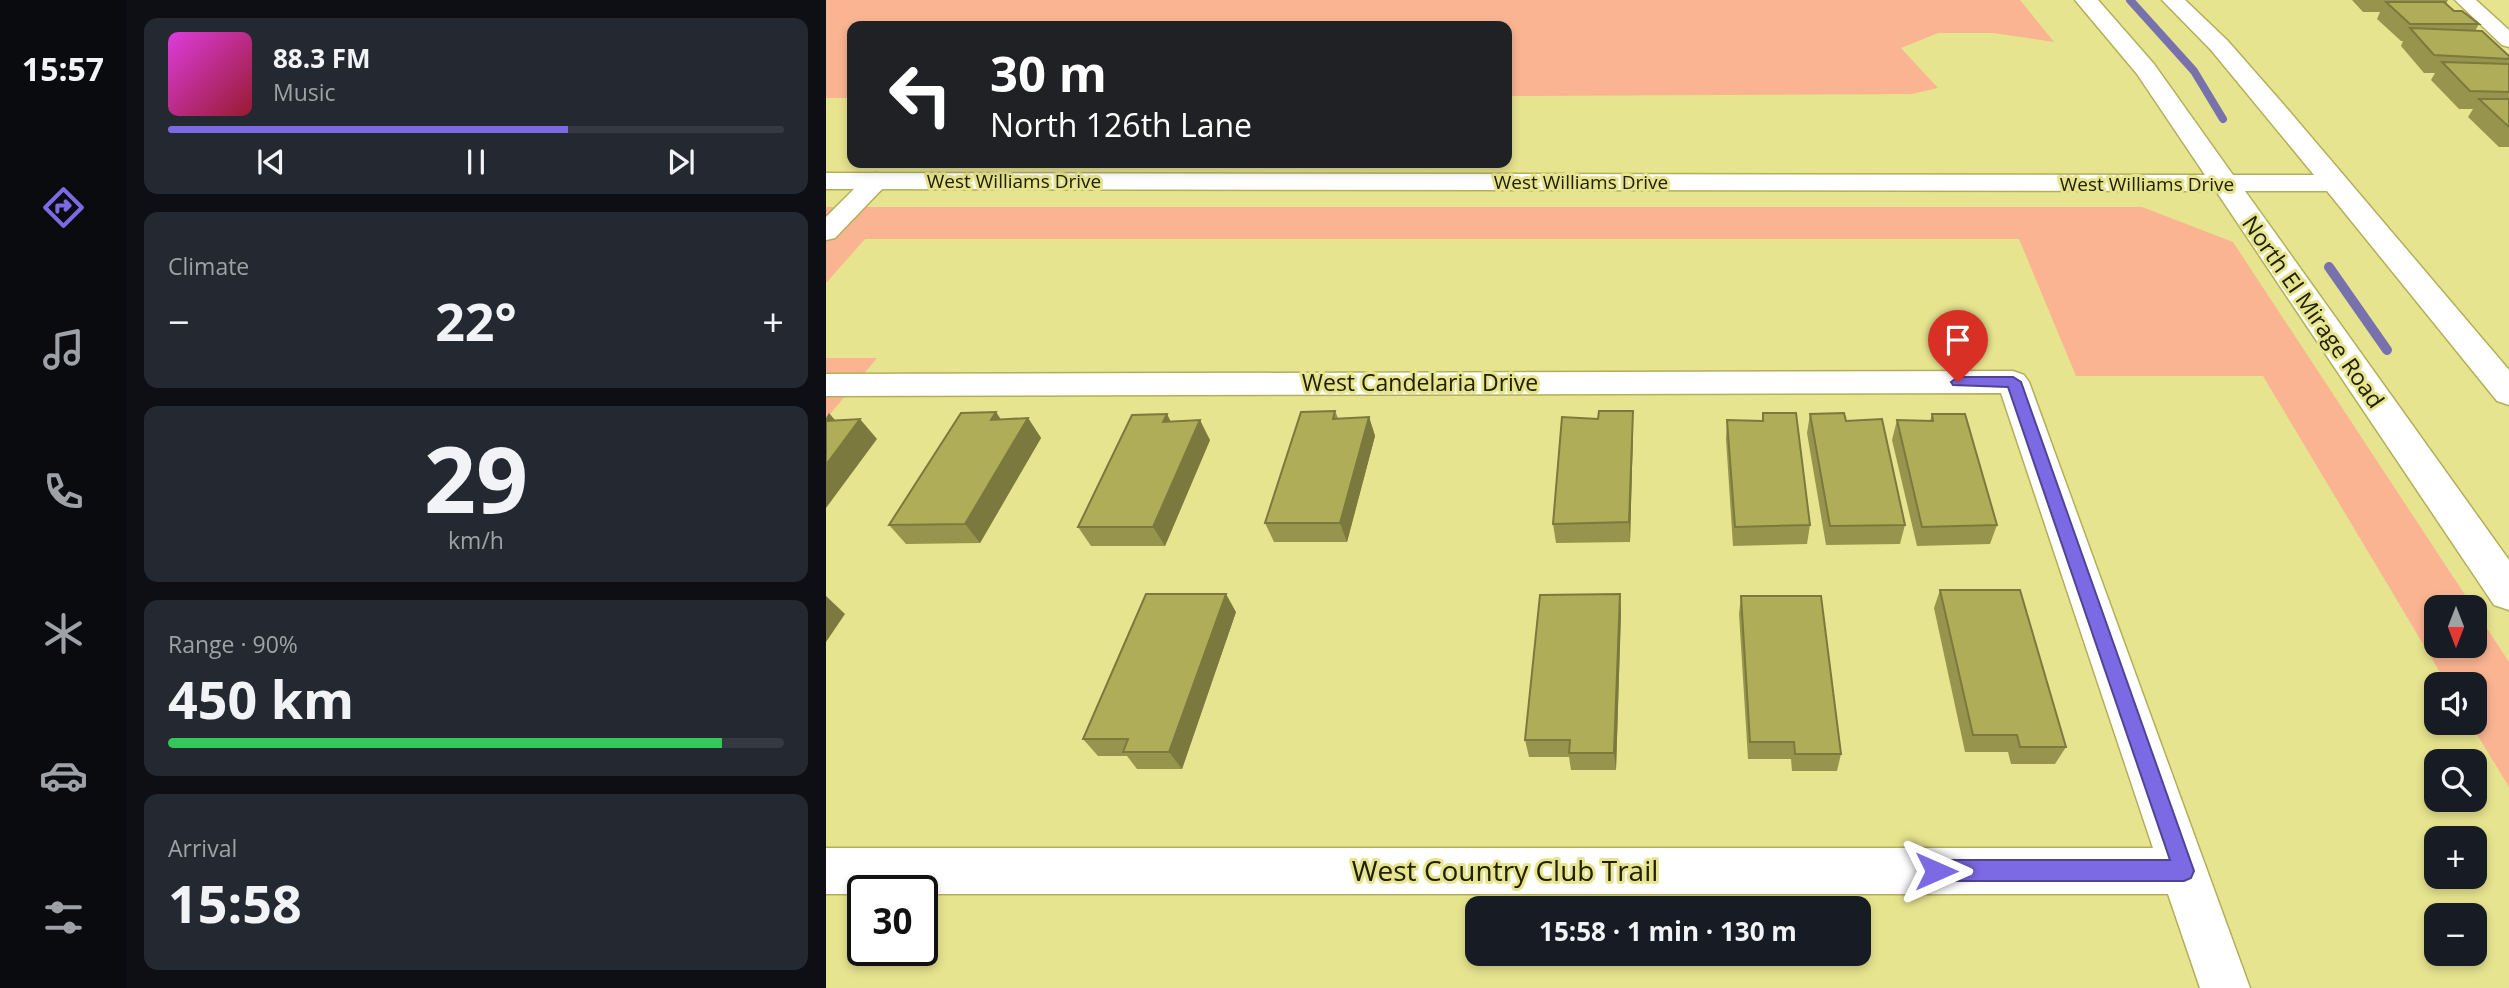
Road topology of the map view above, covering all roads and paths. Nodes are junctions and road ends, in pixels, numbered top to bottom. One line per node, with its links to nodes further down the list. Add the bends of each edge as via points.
1 (2086, 0): 8 (main road, North El Mirage Road, via 2146,69)
2 (2173, 0): 7 (main road, via 2219,45)
3 (2465, 0): 4 (street)
4 (2509, 41)
5 (826, 181): 6 (main road, West Williams Drive)
6 (876, 181): 8 (main road, West Williams Drive); 9 (street)
7 (2335, 183): 8 (main road, West Williams Drive); 11 (main road)
8 (2224, 184): 12 (main road, North El Mirage Road)
9 (826, 232)
10 (826, 385): 13 (street, West Candelaria Drive, via 2013,382)
11 (2509, 393)
12 (2509, 593)
13 (2184, 871): 14 (street, West Country Club Trail); 15 (street)
14 (828, 875)
15 (2225, 988)

